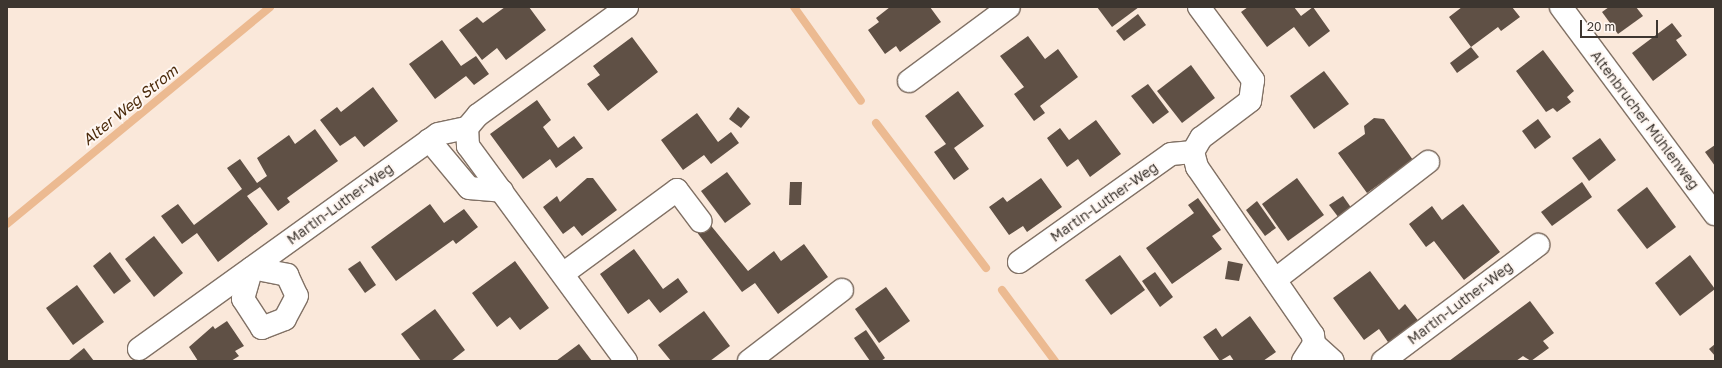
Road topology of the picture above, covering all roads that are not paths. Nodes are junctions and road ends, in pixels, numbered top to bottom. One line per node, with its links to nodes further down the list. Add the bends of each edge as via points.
1 (627, 7): 6 (street, via 478,115)
2 (1009, 7): 5 (street)
3 (1199, 7): 8 (street, via 1253,80 1250,101 1201,138)
4 (1561, 7): 11 (street, Altenbrucher Mühlenweg)
5 (909, 82)
6 (467, 128): 7 (street, Martin-Luther-Weg, via 438,134); 10 (street, via 468,146)
7 (428, 140): 10 (street, via 469,188); 18 (street, Martin-Luther-Weg)
8 (1193, 152): 14 (street, Martin-Luther-Weg, via 1171,154); 16 (street, via 1197,167)
9 (1428, 162): 16 (street)
10 (502, 190): 15 (street)
11 (1715, 214)
12 (700, 221): 15 (street, via 677,190)
13 (1538, 245): 23 (street, Martin-Luther-Weg)
14 (1019, 262)
15 (564, 273): 20 (street)
16 (1276, 279): 19 (street, via 1313,335)
17 (842, 290): 21 (street)
18 (139, 349)
19 (1309, 353): 22 (street)
20 (626, 361)
21 (749, 361)
22 (1333, 361)
23 (1383, 361)

